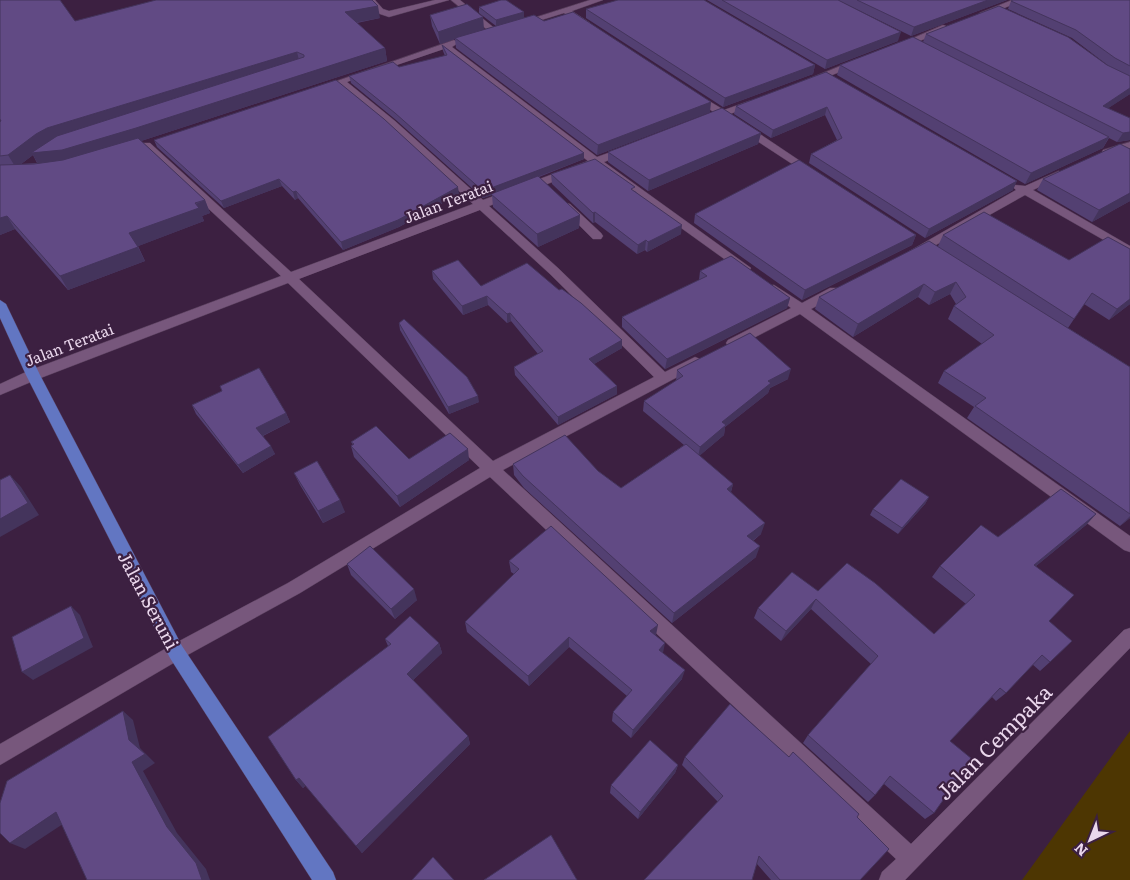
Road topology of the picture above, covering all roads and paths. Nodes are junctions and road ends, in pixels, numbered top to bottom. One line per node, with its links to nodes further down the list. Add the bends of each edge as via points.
1 (371, 0): 2 (street, via 389,14)
2 (445, 0)
3 (455, 0): 7 (street, via 499,30)
4 (599, 0): 7 (street)
5 (1020, 0): 6 (street)
6 (996, 9): 8 (street); 9 (street)
7 (565, 10): 11 (street)
8 (1012, 16)
9 (974, 17)
10 (950, 26): 14 (street)
11 (599, 33)
12 (461, 41): 13 (street)
13 (445, 46): 17 (street); 31 (street)
14 (885, 52)
15 (868, 58): 16 (street)
16 (821, 72): 18 (street); 19 (street)
17 (341, 82): 21 (street); 37 (street, via 391,123)
18 (840, 83)
19 (798, 85)
20 (681, 87): 23 (street)
21 (313, 91)
22 (760, 100): 23 (street)
23 (723, 114): 24 (street); 33 (street)
24 (696, 124)
25 (146, 145): 41 (street)
26 (1130, 145): 27 (street)
27 (1111, 146): 29 (street); 30 (street)
28 (633, 148): 31 (street, Jalan Teratai)
29 (1130, 156)
30 (1090, 159)
31 (596, 162): 35 (street, Jalan Teratai); 44 (street)
32 (1074, 167): 36 (street)
33 (820, 178)
34 (1007, 180): 36 (street)
35 (548, 189): 37 (street, Jalan Teratai); 38 (street)
36 (1025, 190): 39 (street); 40 (street)
37 (480, 206): 41 (street, Jalan Teratai); 48 (street, via 554,271)
38 (597, 236)
39 (1130, 251)
40 (898, 260)
41 (290, 278): 47 (street, Jalan Teratai); 50 (street)
42 (845, 286): 44 (street)
43 (0, 304): 47 (main road, Jalan Seruni)
44 (800, 308): 45 (street); 51 (street)
45 (723, 348)
46 (706, 356): 48 (street)
47 (33, 375): 49 (street, Jalan Teratai); 53 (main road, Jalan Seruni)
48 (664, 378): 50 (street)
49 (0, 390)
50 (491, 469): 53 (street, via 294,588); 55 (street)
51 (1130, 545)
52 (1130, 636): 55 (street, Jalan Cempaka)
53 (176, 652): 54 (street); 56 (main road, Jalan Seruni)
54 (0, 756)
55 (910, 857): 57 (street, Jalan Cempaka)
56 (326, 880)
57 (890, 880)

